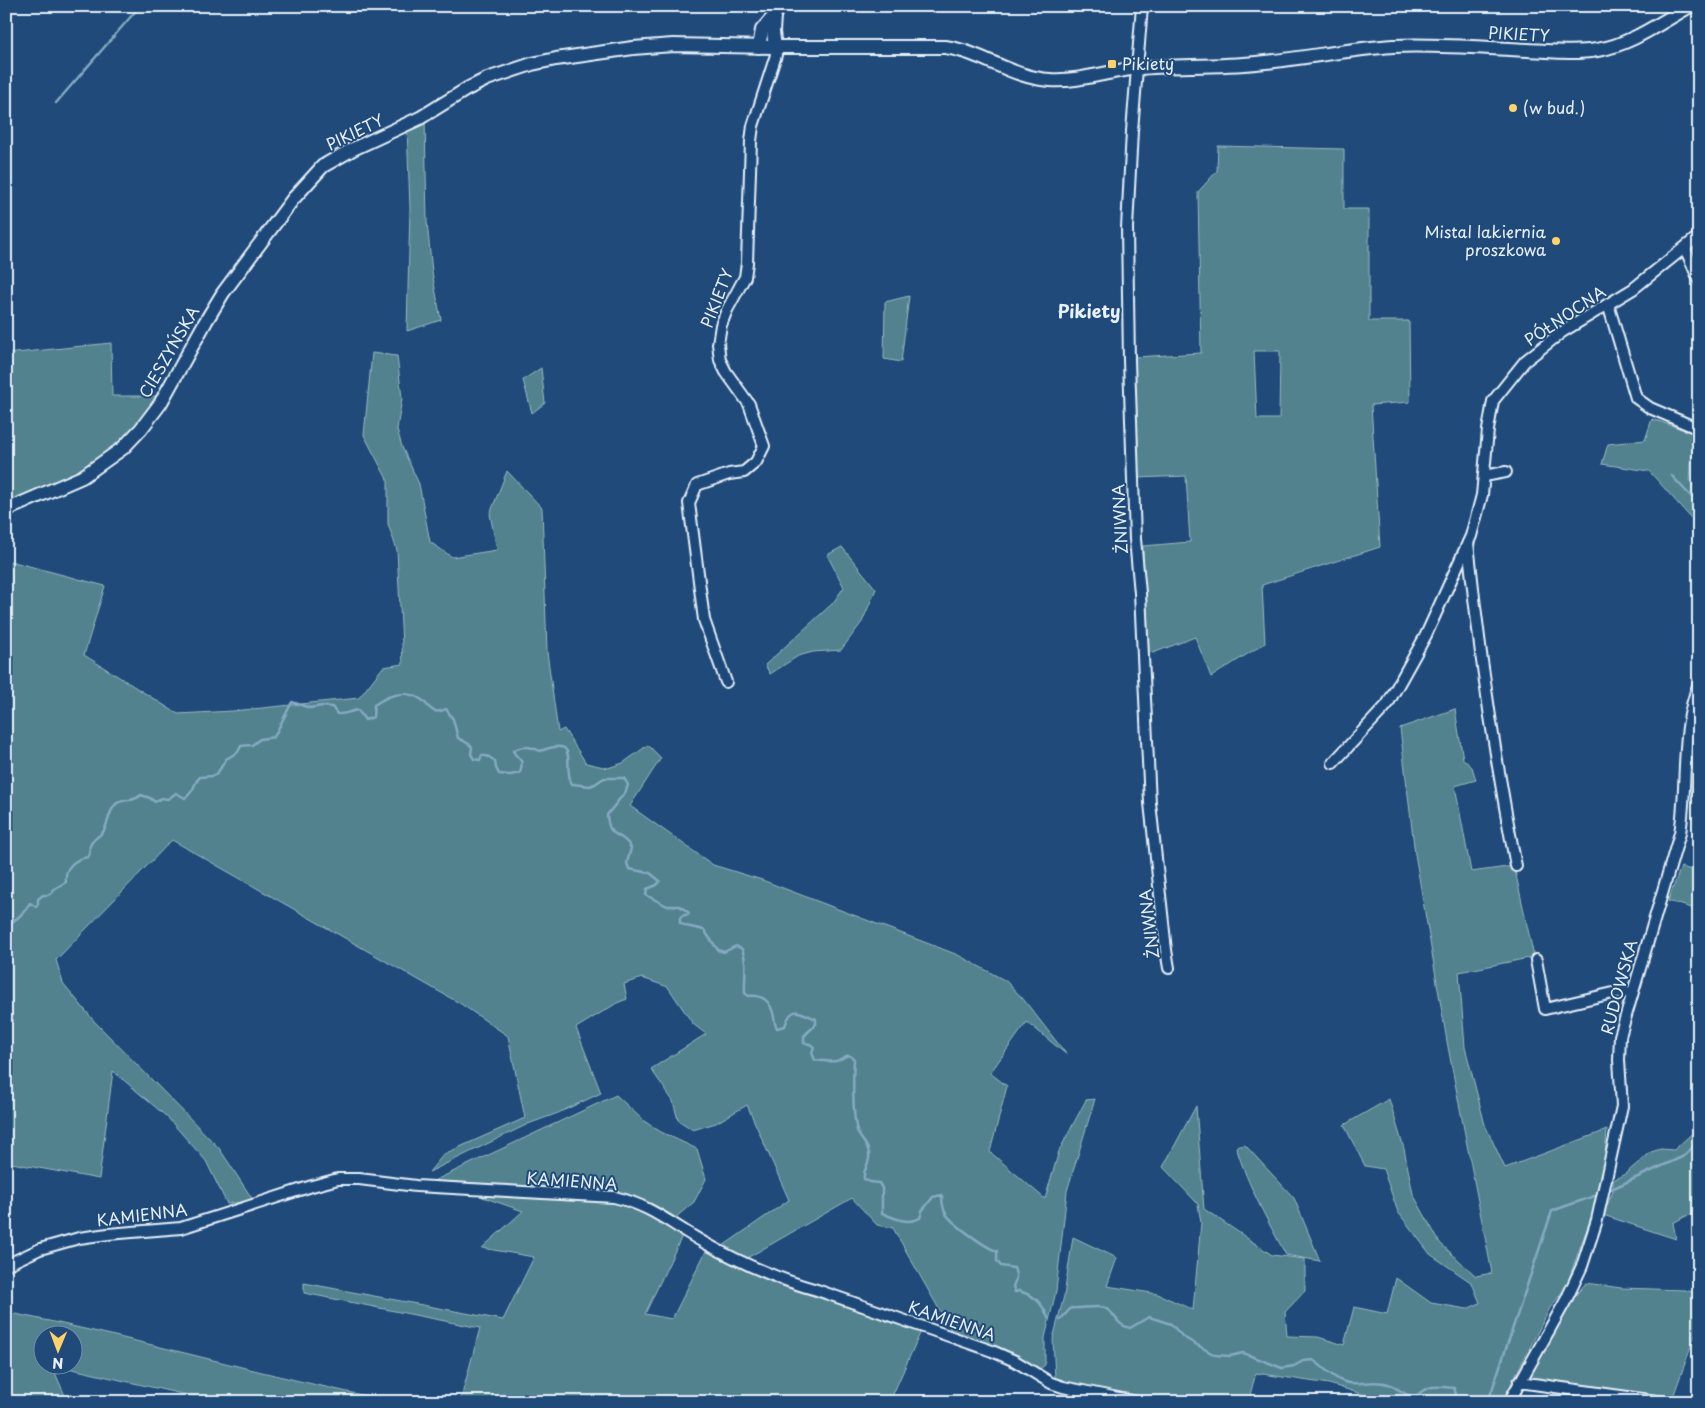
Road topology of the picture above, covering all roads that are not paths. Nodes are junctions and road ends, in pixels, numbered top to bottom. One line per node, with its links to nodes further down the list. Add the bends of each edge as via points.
1 (1142, 6): 6 (street, ŻNIWNA)
2 (1690, 6): 6 (street, PIKIETY, via 1633,38 1595,51 1396,46 1258,63)
3 (777, 11): 4 (street, via 762,30); 5 (street, via 773,32)
4 (759, 47): 5 (street, PIKIETY); 7 (street, PIKIETY, via 673,45 532,64 467,89 420,118)
5 (775, 47): 6 (street, PIKIETY, via 945,47 974,54 1027,77 1053,80); 17 (street, PIKIETY, via 776,55 751,141 745,277 721,325 718,344 720,360 749,404 764,446 756,462 744,472 697,485 689,503 704,620)
6 (1137, 68): 22 (street, ŻNIWNA, via 1127,228 1135,539 1150,803)
7 (323, 166): 15 (street, CIESZYŃSKA, via 293,199 223,293 160,404 141,429 123,448 82,477)
8 (1699, 236): 9 (street, PÓŁNOCNA)
9 (1685, 248): 10 (street); 11 (street, PÓŁNOCNA)
10 (1699, 280)
11 (1608, 304): 12 (street, via 1636,398 1650,408); 14 (street, PÓŁNOCNA, via 1562,332 1525,361 1496,396 1490,412)
12 (1699, 429)
13 (1506, 472): 14 (street)
14 (1484, 476): 16 (street, PÓŁNOCNA)
15 (6, 510)
16 (1468, 542): 19 (street, PÓŁNOCNA, via 1426,635 1387,705); 20 (street, via 1488,703)
17 (726, 682)
18 (1699, 683): 23 (street, RUDOWSKA, via 1693,698 1685,756 1680,833)
19 (1333, 763)
20 (1516, 866)
21 (1536, 960): 23 (street, via 1545,1009 1613,993)
22 (1169, 968)
23 (1632, 992): 25 (street, RUDOWSKA, via 1620,1036 1622,1106 1597,1220 1582,1266 1566,1300)
24 (6, 1265): 26 (street, KAMIENNA, via 40,1249 79,1238 181,1228 338,1179 614,1197 646,1207 703,1242 790,1283 992,1351 1051,1383)
25 (1519, 1382): 27 (street, RUDOWSKA); 28 (street)
26 (1138, 1402)
27 (1509, 1402)
28 (1664, 1402)

